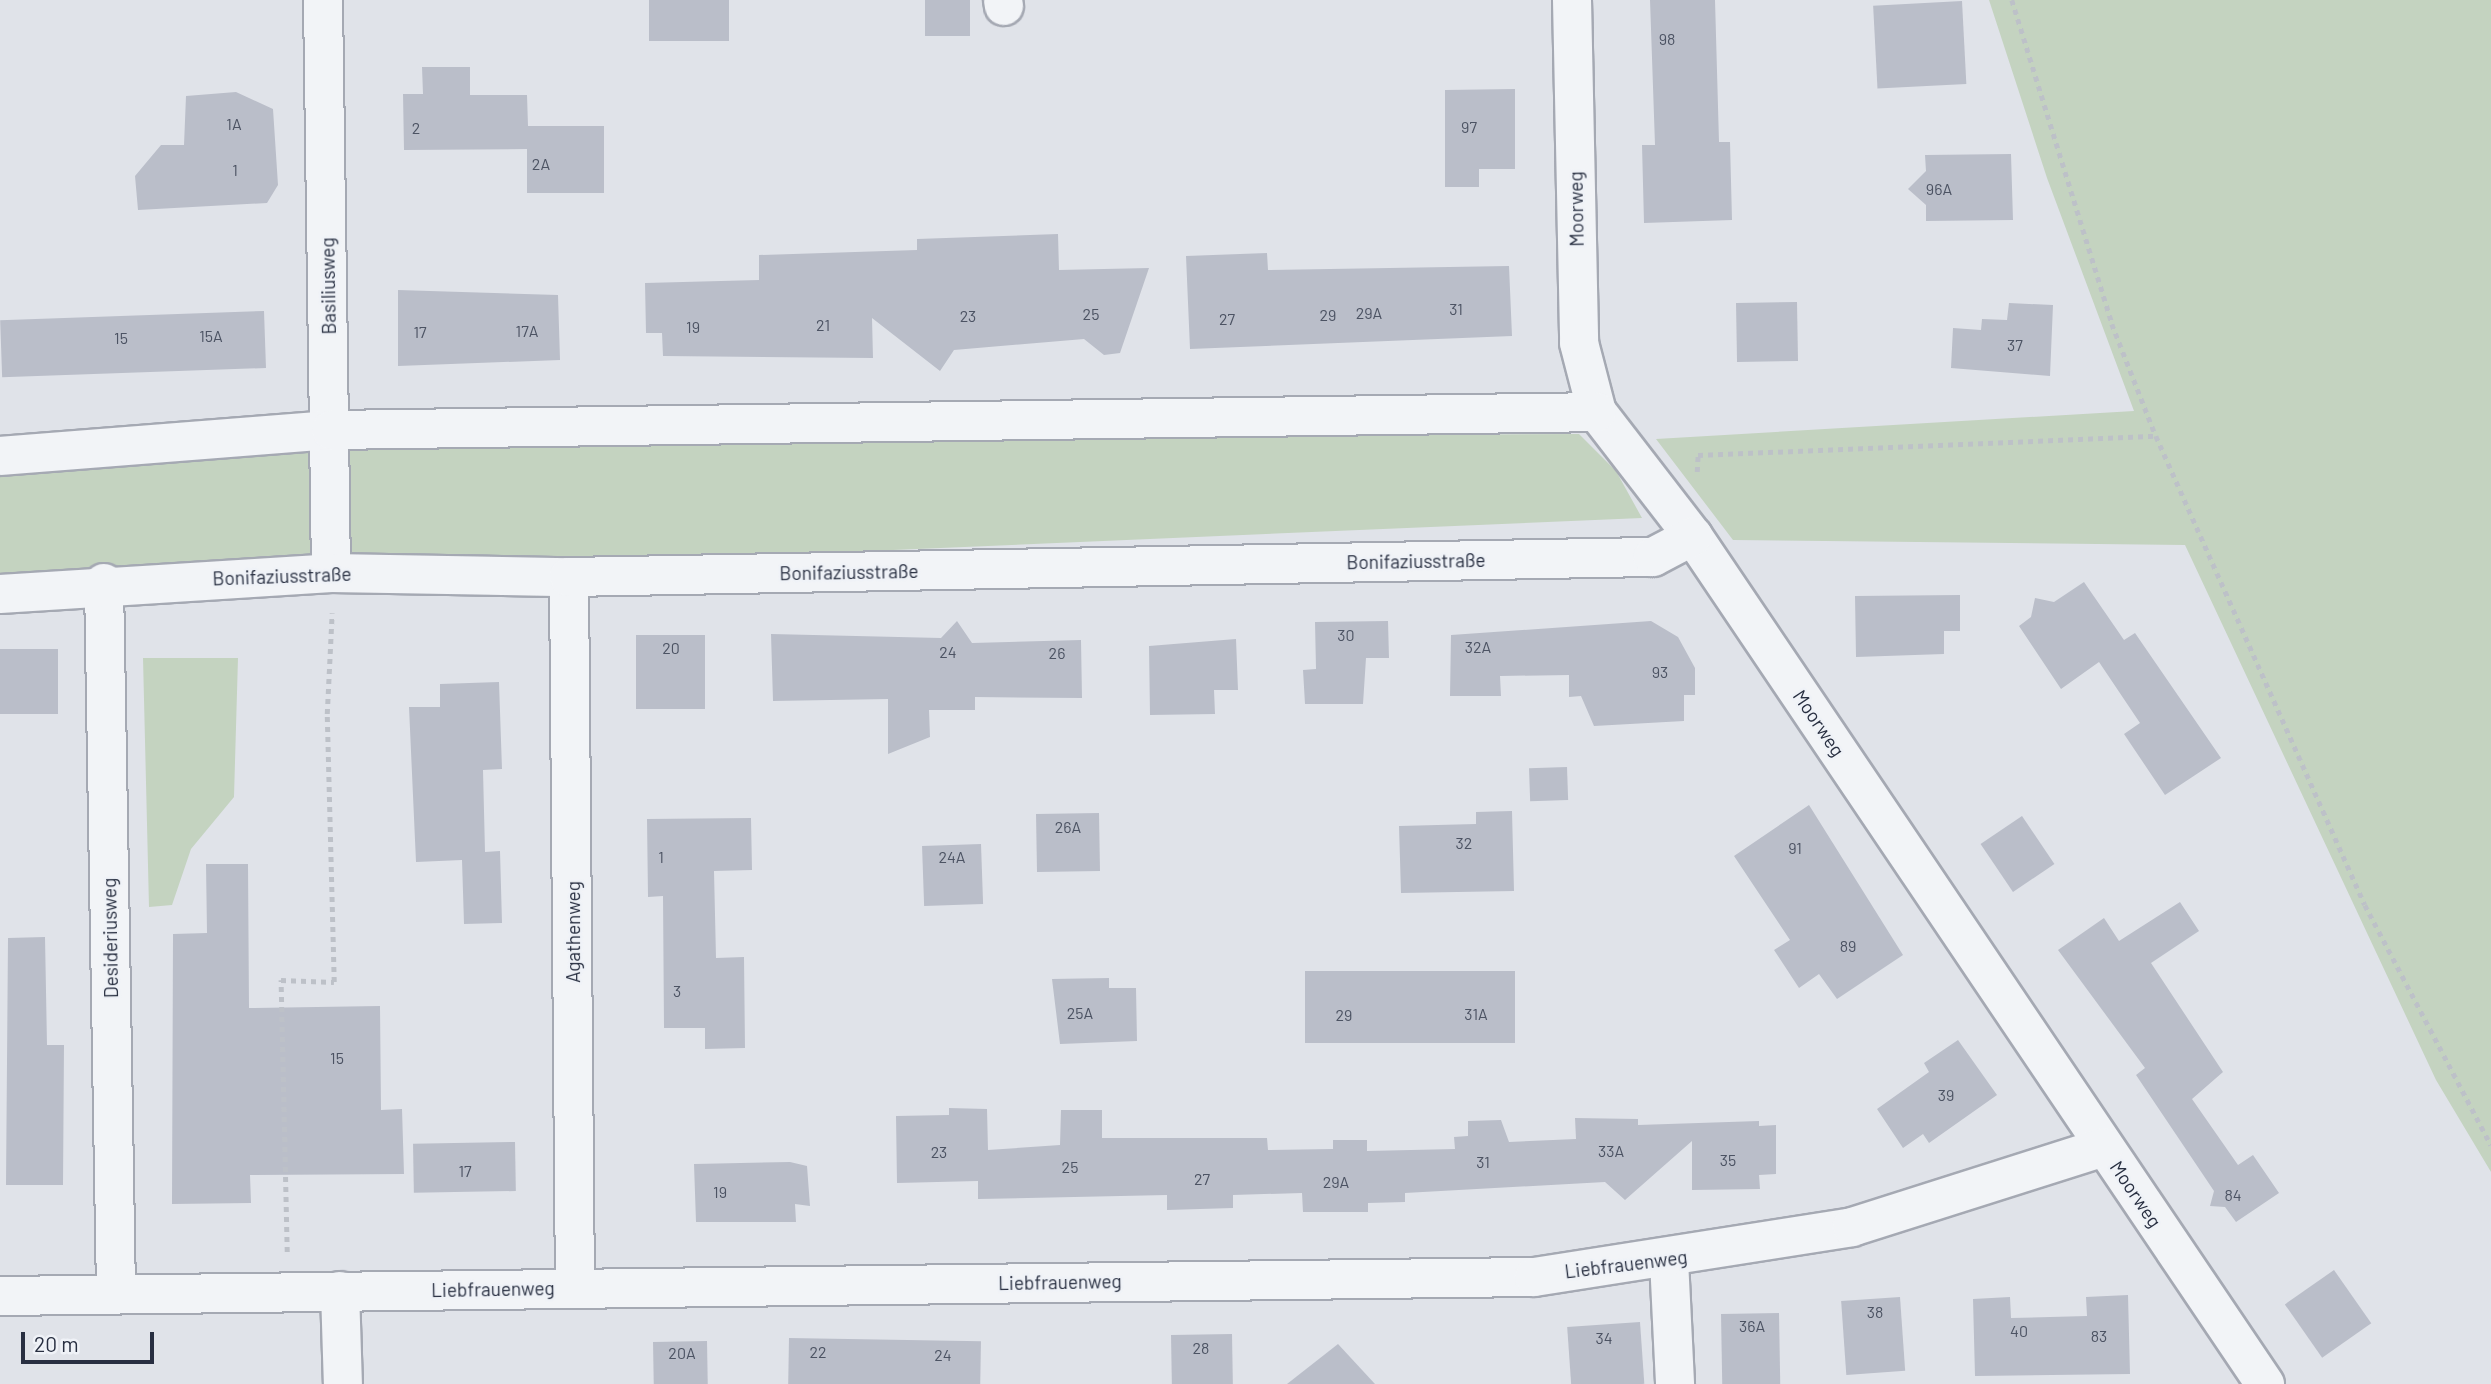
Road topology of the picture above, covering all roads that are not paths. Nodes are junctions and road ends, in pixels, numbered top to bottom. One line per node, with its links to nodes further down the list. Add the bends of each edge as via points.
1 (323, 0): 4 (street, Basiliusweg)
2 (1572, 0): 3 (street, Moorweg, via 1579,342)
3 (1597, 412): 4 (street); 6 (street, Moorweg)
4 (331, 430): 5 (street); 7 (street, Basiliusweg)
5 (0, 456)
6 (1693, 536): 8 (street, Bonifaziusstraße, via 1653,557); 11 (street, Moorweg)
7 (331, 573): 8 (street, Bonifaziusstraße); 9 (street, Bonifaziusstraße)
8 (569, 577): 13 (street, Agathenweg)
9 (104, 583): 10 (street, Bonifaziusstraße); 15 (street, Desideriusweg)
10 (0, 594)
11 (2104, 1147): 12 (street, Liebfrauenweg, via 1852,1227); 19 (street, Moorweg)
12 (1669, 1259): 13 (street, Liebfrauenweg, via 1534,1277); 18 (street)
13 (575, 1288): 14 (street, Liebfrauenweg)
14 (340, 1291): 15 (street, Liebfrauenweg); 17 (street)
15 (116, 1293): 16 (street, Liebfrauenweg)
16 (0, 1296)
17 (343, 1384)
18 (1675, 1384)
19 (2265, 1384)

